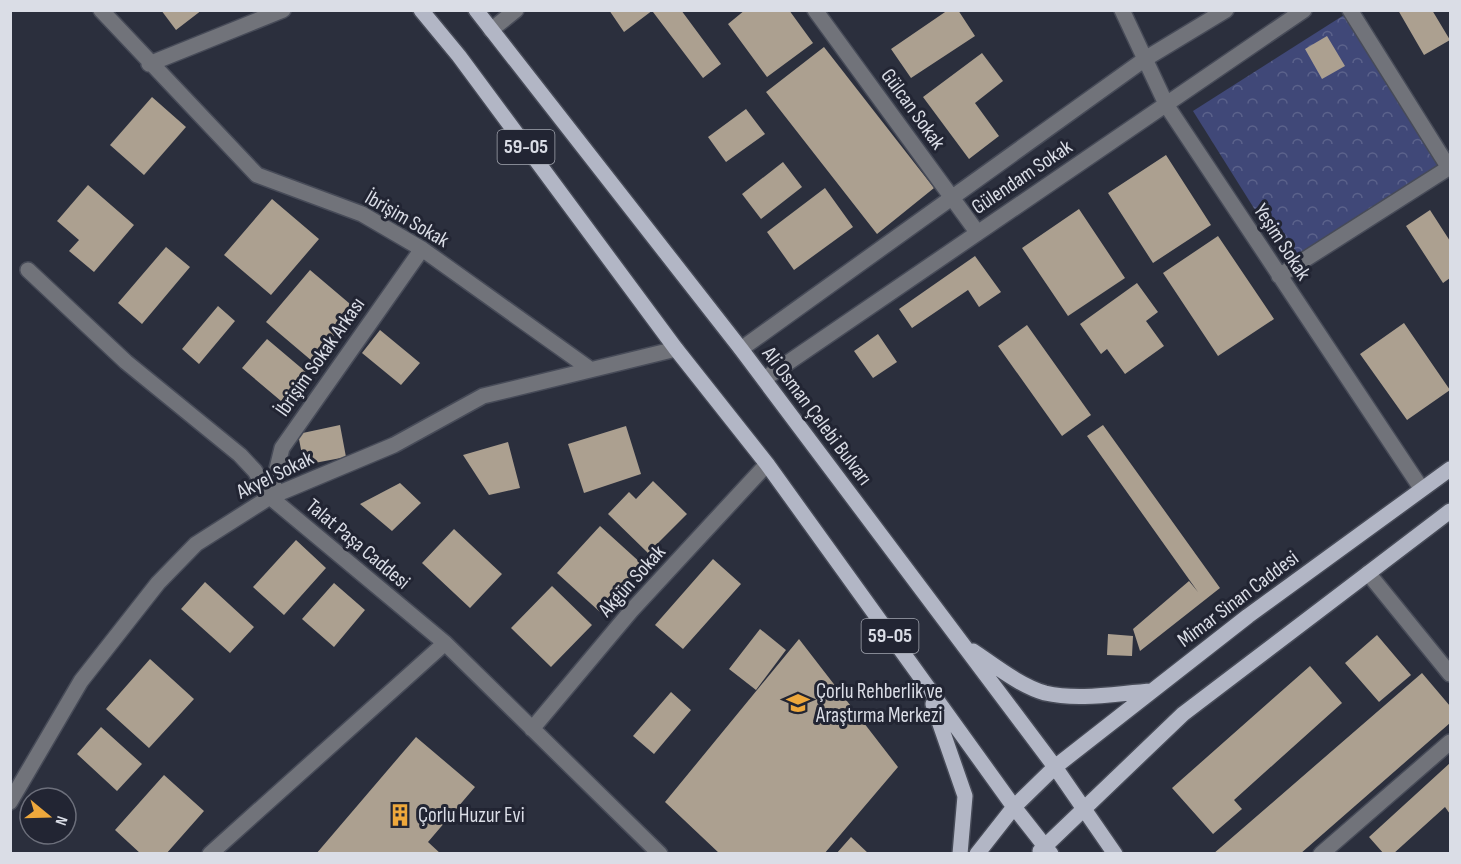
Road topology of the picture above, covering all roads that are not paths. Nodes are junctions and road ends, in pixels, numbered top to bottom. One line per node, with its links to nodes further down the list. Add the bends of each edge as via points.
1 (101, 10): 13 (street, İbrişim Sokak)
2 (283, 10): 13 (street)
3 (421, 10): 22 (main road, 59-05)
4 (476, 10): 11 (main road, Ali Osman Çelebi Bulvarı)
5 (516, 10): 11 (street)
6 (815, 10): 16 (street, Gülcan Sokak)
7 (1122, 10): 12 (street, Yeşim Sokak)
8 (1226, 10): 12 (street, Gülendam Sokak)
9 (1304, 10): 14 (street, Gülendam Sokak)
10 (1350, 10): 15 (street)
11 (491, 30): 21 (main road, Ali Osman Çelebi Bulvarı)
12 (1145, 59): 14 (street, Yeşim Sokak); 16 (street, Gülendam Sokak)
13 (149, 64): 18 (street, İbrişim Sokak, via 257,175 362,214)
14 (1167, 106): 17 (street, Gülendam Sokak); 20 (street, Yeşim Sokak)
15 (1450, 167): 20 (street)
16 (952, 198): 17 (street, Gülcan Sokak); 21 (street, Gülendam Sokak)
17 (977, 232): 24 (street, Gülendam Sokak)
18 (422, 249): 23 (street, İbrişim Sokak); 28 (street, İbrişim Sokak Arkası, via 282,448)
19 (28, 270): 28 (street, Talat Paşa Caddesi, via 126,362 240,455)
20 (1279, 276): 27 (street, Yeşim Sokak)
21 (741, 349): 24 (main road, Ali Osman Çelebi Bulvarı)
22 (676, 350): 23 (street, Akyel Sokak); 25 (main road, 59-05)
23 (590, 369): 28 (street, Akyel Sokak, via 483,396 394,445)
24 (764, 379): 32 (main road, Ali Osman Çelebi Bulvarı)
25 (767, 464): 34 (main road, 59-05); 36 (street, Akgün Sokak, via 631,611)
26 (1450, 469): 27 (main road, Mimar Sinan Caddesi)
27 (1421, 488): 35 (main road, Mimar Sinan Caddesi)
28 (270, 497): 31 (street, Talat Paşa Caddesi); 39 (street, Akyel Sokak, via 196,544 158,583 81,681)
29 (1450, 511): 30 (main road)
30 (1368, 573): 33 (street); 41 (main road, via 1183,714)
31 (445, 643): 36 (street, Talat Paşa Caddesi); 43 (street)
32 (963, 644): 35 (main road, via 1044,692 1082,696); 38 (main road, Ali Osman Çelebi Bulvarı)
33 (1450, 674)
34 (927, 687): 40 (main road, 59-05); 45 (main road, via 964,796)
35 (1152, 691): 38 (main road, Mimar Sinan Caddesi)
36 (532, 729): 44 (street, Talat Paşa Caddesi)
37 (1450, 742): 48 (street)
38 (1055, 766): 40 (main road, Mimar Sinan Caddesi); 41 (main road, Ali Osman Çelebi Bulvarı)
39 (10, 802)
40 (1014, 807): 42 (main road, 59-05); 46 (main road, Mimar Sinan Caddesi)
41 (1084, 808): 42 (main road); 47 (main road, Ali Osman Çelebi Bulvarı)
42 (1045, 851)
43 (210, 854)
44 (660, 854)
45 (960, 854)
46 (977, 854)
47 (1115, 854)
48 (1321, 854)

